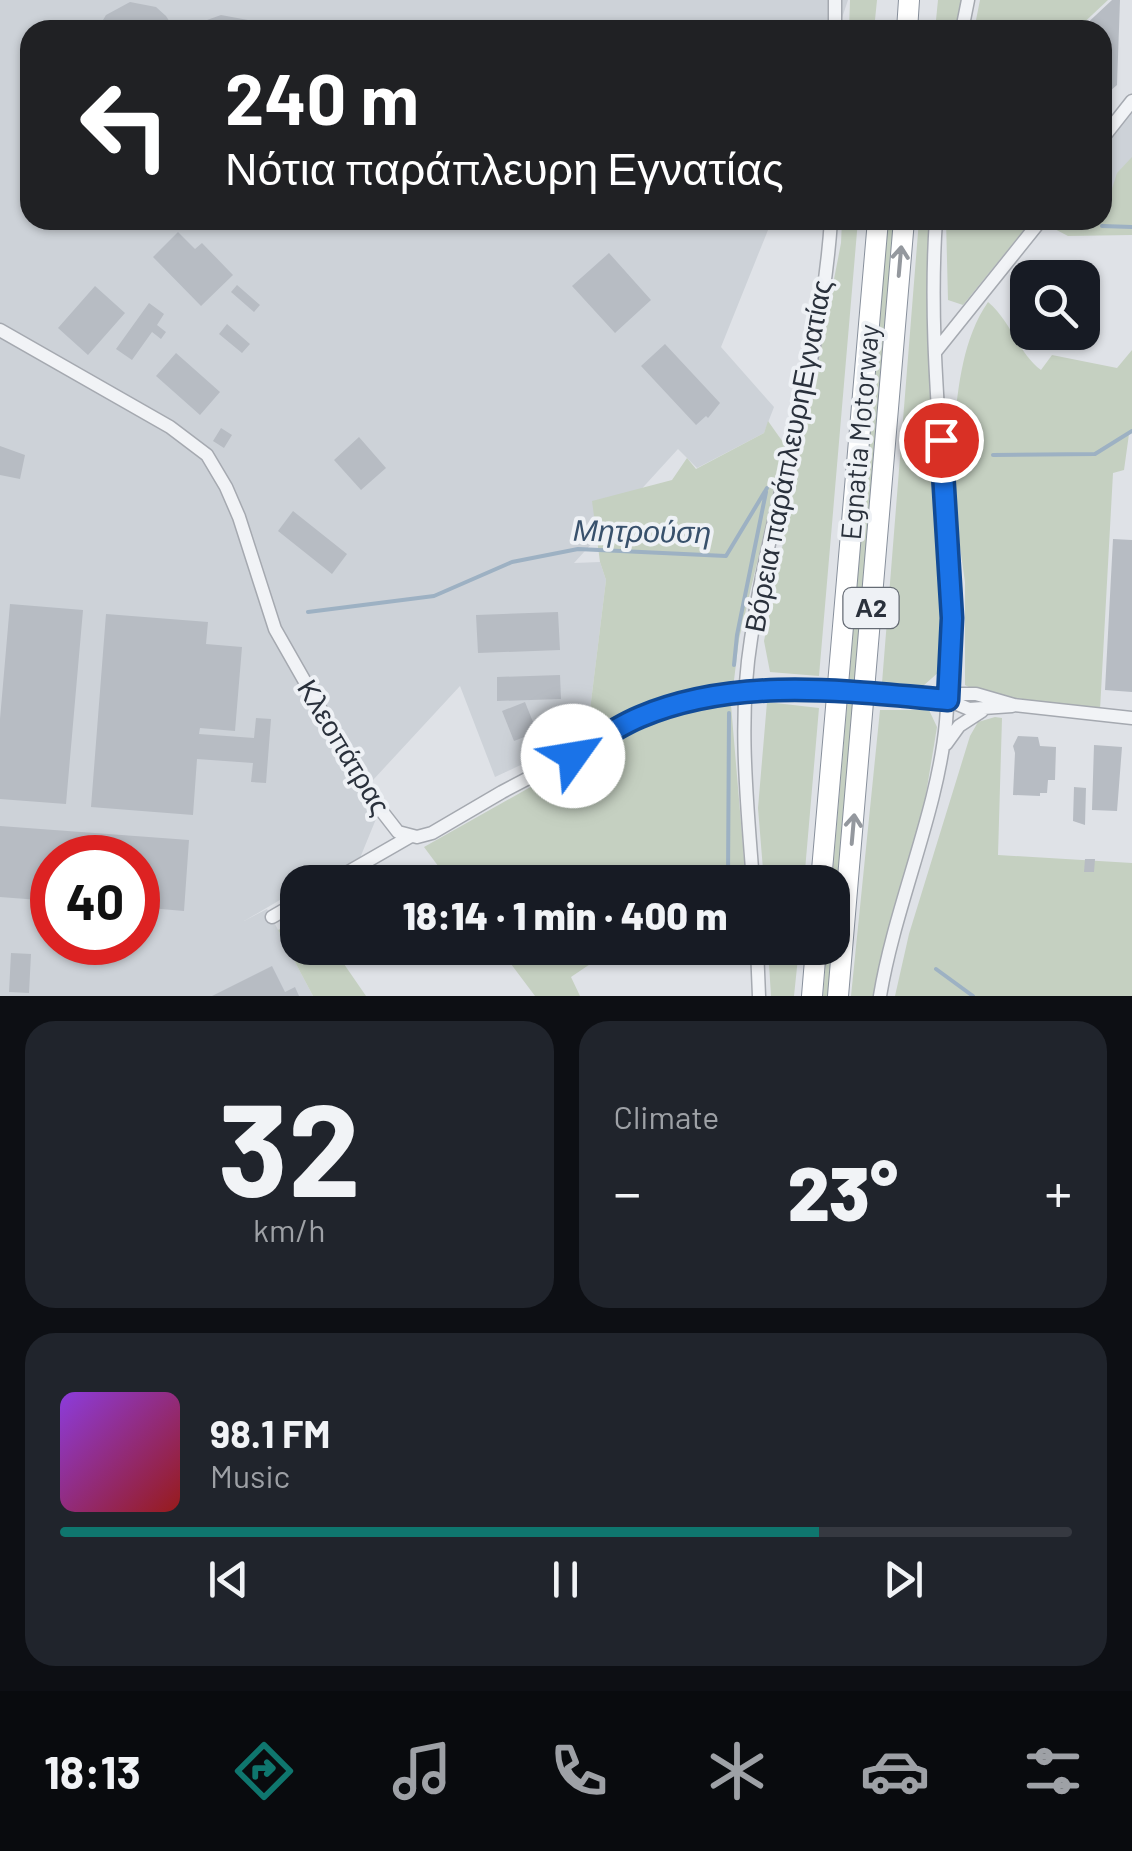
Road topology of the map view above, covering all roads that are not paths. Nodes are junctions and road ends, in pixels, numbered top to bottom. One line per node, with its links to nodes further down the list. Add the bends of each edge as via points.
1 (1132, 101): 2 (street)
2 (1112, 127)
3 (830, 230): 11 (street, Βόρεια παράπλευρηΕγνατίας, via 816,329 750,639)
4 (877, 230): 21 (highway, Egnatia Motorway / Α2)
5 (903, 230): 28 (highway, Egnatia Motorway / Α2, one-way to 5)
6 (936, 230): 9 (street)
7 (1033, 230): 9 (street)
8 (0, 330): 18 (street, Κλεοπάτρας, via 207,455 239,517 282,641 379,809 396,830)
9 (935, 352): 10 (street)
10 (950, 662): 12 (street, via 958,682); 13 (street)
11 (746, 692): 13 (street, Κλεοπάτρας, bridge, via 812,689); 18 (street, Κλεοπάτρας, via 640,717 432,833); 20 (street, Βόρεια παράπλευρηΕγνατίας)
12 (976, 694): 13 (street); 14 (street)
13 (948, 700): 15 (street); 17 (street)
14 (1014, 705): 15 (street); 16 (street)
15 (985, 710): 17 (street, via 959,726)
16 (1132, 718)
17 (941, 750): 29 (street)
18 (411, 836): 19 (street)
19 (361, 865)
20 (752, 865)
21 (823, 865)
22 (280, 912): 23 (street)
23 (272, 917)
24 (758, 965): 26 (street)
25 (815, 965): 27 (highway)
26 (759, 996)
27 (812, 996)
28 (838, 996)
29 (880, 996)

